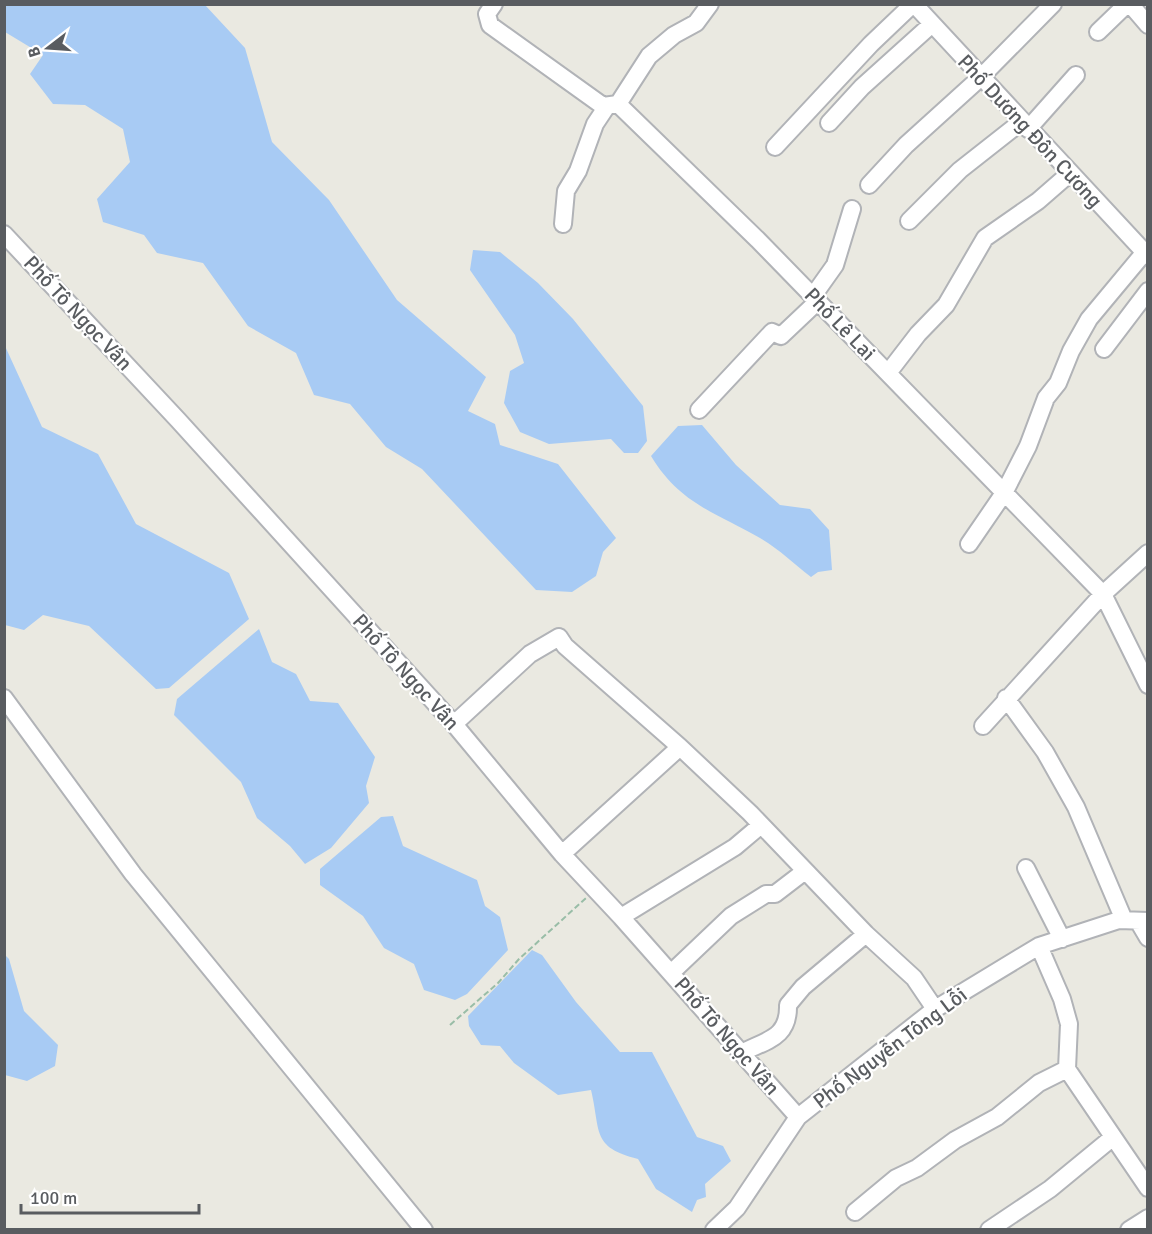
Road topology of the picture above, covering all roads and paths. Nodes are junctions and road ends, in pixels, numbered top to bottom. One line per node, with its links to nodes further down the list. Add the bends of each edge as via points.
1 (710, 4): 11 (street, via 696,23 649,56)
2 (913, 4): 6 (street, Phố Dương Đôn Cương); 14 (street, via 870,44)
3 (1053, 4): 10 (street)
4 (1128, 4): 7 (street); 8 (street)
5 (490, 9): 11 (street, Phố Lê Lai, via 490,25 603,106)
6 (932, 24): 10 (street, Phố Dương Đôn Cương); 12 (street, via 862,87)
7 (1148, 25)
8 (1098, 32)
9 (1076, 75): 13 (street)
10 (980, 78): 13 (street, Phố Dương Đôn Cương); 16 (street)
11 (612, 105): 19 (street, via 595,124 578,171 566,191); 23 (street, Phố Lê Lai)
12 (829, 123)
13 (1024, 126): 15 (street, Phố Dương Đôn Cương); 18 (street, via 960,170)
14 (775, 147)
15 (1069, 174): 21 (street, Phố Dương Đôn Cương); 25 (street, via 985,238 946,305)
16 (868, 185)
17 (852, 209): 23 (street, via 835,265)
18 (909, 221)
19 (563, 224)
20 (4, 234): 34 (street, Phố Tô Ngọc Vân)
21 (1146, 255): 27 (street, via 1089,319 1058,383 1046,398)
22 (1148, 291): 24 (street)
23 (815, 298): 25 (street, Phố Lê Lai); 26 (street, via 781,336 772,332)
24 (1104, 349)
25 (888, 373): 27 (street, Phố Lê Lai)
26 (699, 410)
27 (1004, 493): 28 (street); 30 (street, Phố Lê Lai)
28 (969, 544)
29 (1148, 553): 30 (street)
30 (1103, 594): 31 (street, Phố Lê Lai); 33 (street)
31 (1148, 686)
32 (4, 698): 58 (street, via 133,874)
33 (1006, 698): 35 (street); 43 (street, via 1045,752)
34 (453, 724): 36 (street, via 530,654 559,637); 38 (street, Phố Tô Ngọc Vân)
35 (982, 726)
36 (680, 747): 37 (street); 38 (street)
37 (761, 825): 40 (street); 42 (street, via 735,847)
38 (562, 854): 41 (street, Phố Tô Ngọc Vân)
39 (1026, 868): 46 (street)
40 (805, 871): 44 (street); 48 (street, via 776,894 766,894 731,916)
41 (594, 890): 42 (street, Phố Tô Ngọc Vân); 50 (path)
42 (621, 917): 48 (street, Phố Tô Ngọc Vân)
43 (1137, 920): 45 (street); 46 (street, Phố Nguyễn Tông Lỗi)
44 (866, 934): 49 (street, via 914,978); 51 (street, via 803,987 788,1005 788,1021 780,1034)
45 (1148, 938)
46 (1062, 939): 47 (street, Phố Nguyễn Tông Lỗi)
47 (1039, 946): 49 (street, Phố Nguyễn Tông Lỗi); 52 (street, via 1069,1024)
48 (671, 973): 51 (street, Phố Tô Ngọc Vân)
49 (935, 1009): 53 (street, Phố Nguyễn Tông Lỗi)
50 (450, 1025)
51 (741, 1053): 53 (street, Phố Tô Ngọc Vân)
52 (1067, 1068): 54 (street); 56 (street, via 1039,1083 998,1117 896,1178)
53 (798, 1117): 59 (street, Phố Nguyễn Tông Lỗi, via 737,1208)
54 (1112, 1138): 55 (street); 60 (street, via 1050,1189)
55 (1148, 1188)
56 (855, 1212)
57 (1148, 1218): 61 (street)
58 (424, 1230)
59 (714, 1230)
60 (989, 1230)
61 (1129, 1230)

